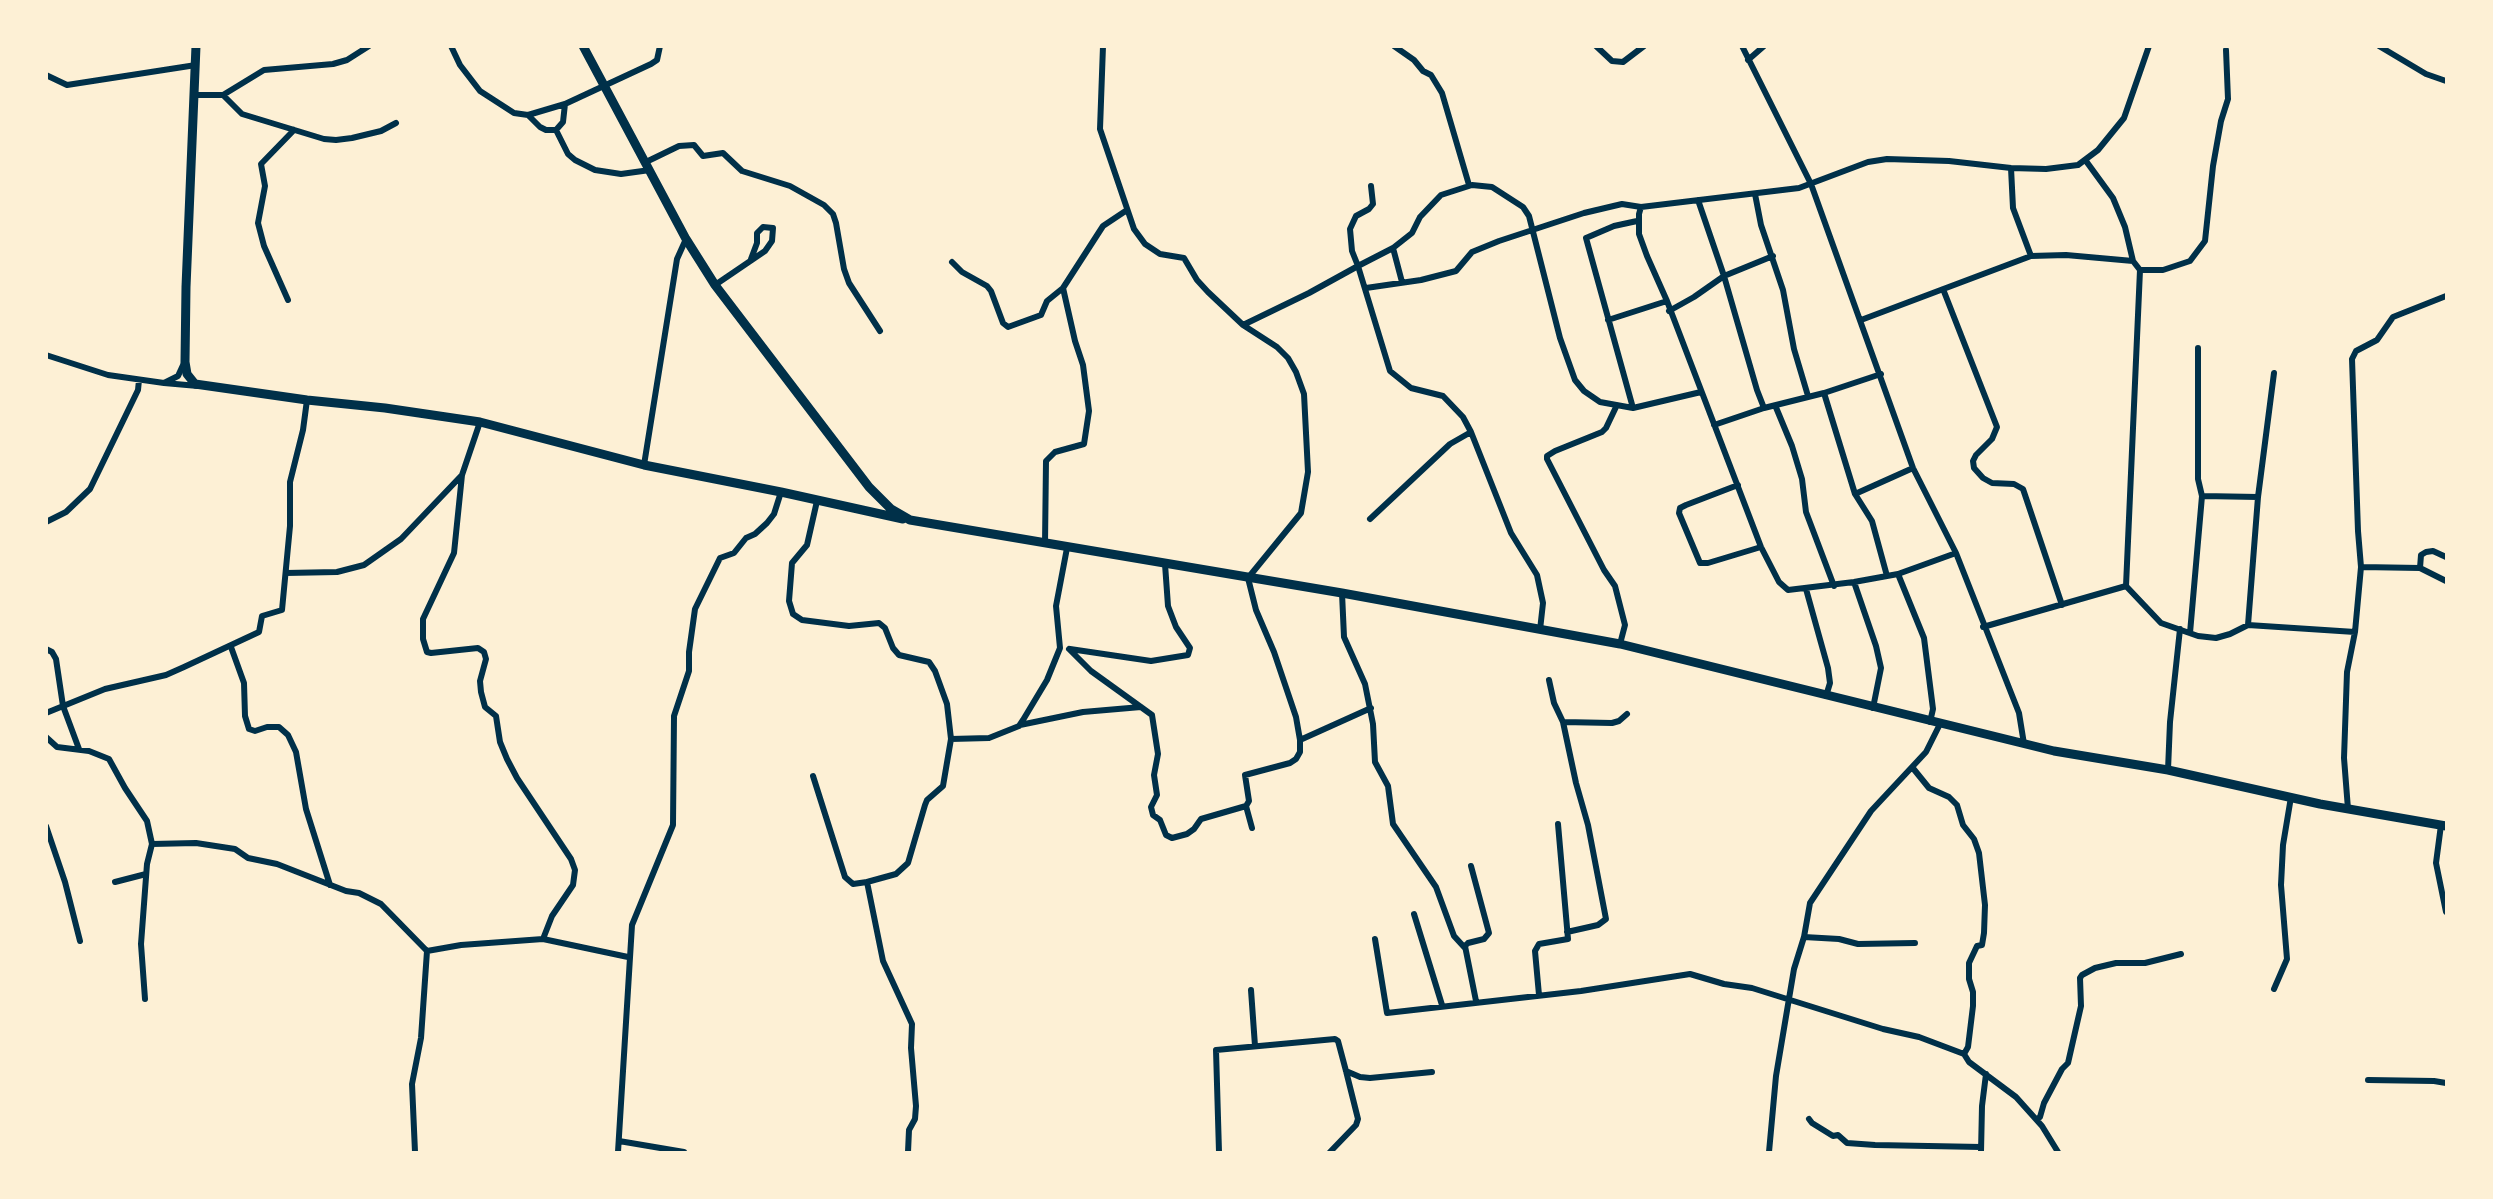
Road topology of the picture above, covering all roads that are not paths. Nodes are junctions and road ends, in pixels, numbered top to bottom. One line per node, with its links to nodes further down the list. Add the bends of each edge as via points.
1 (196, 46): 16 (highway)
2 (369, 46): 21 (street, via 333,64 264,70)
3 (451, 46): 23 (street, via 480,91 508,110)
4 (584, 46): 19 (highway)
5 (660, 46): 19 (street, via 654,63)
6 (1103, 46): 36 (street, via 1100,129)
7 (1394, 46): 31 (street, via 1431,75 1442,93)
8 (1596, 46): 9 (street, via 1612,61 1623,62)
9 (1644, 46)
10 (1742, 46): 15 (street)
11 (1764, 46): 15 (street)
12 (2149, 46): 27 (street, via 2124,118)
13 (2379, 46): 18 (street, via 2426,74)
14 (2226, 50): 47 (street, via 2228,99 2213,166 2205,241 2198,254 2182,265)
15 (1748, 60): 30 (street)
16 (196, 64): 17 (street, via 67,85); 20 (highway)
17 (46, 75)
18 (2446, 81)
19 (604, 86): 22 (street); 28 (highway)
20 (195, 94): 21 (street); 64 (highway)
21 (223, 95): 25 (street, via 242,114)
22 (565, 104): 23 (street); 26 (street, via 563,122)
23 (528, 115): 26 (street, via 540,127)
24 (396, 123): 25 (street, via 381,131 336,140)
25 (294, 130): 55 (street, via 261,164 264,186 258,223)
26 (556, 130): 28 (street, via 568,154 595,170 621,174)
27 (2086, 161): 29 (street, via 2065,168); 44 (street, via 2113,198)
28 (648, 166): 39 (highway); 61 (street, via 679,146 695,145 703,156 723,153 742,171 790,186 824,205 833,213 849,283)
29 (2011, 168): 30 (street, via 1887,159 1868,162); 42 (street, via 2013,208)
30 (1810, 184): 33 (street); 59 (street)
31 (1469, 185): 38 (street, via 1488,186 1515,201 1526,211); 40 (street, via 1436,198 1413,233)
32 (1371, 186): 46 (street, via 1373,204 1356,216 1350,229)
33 (1755, 194): 34 (street); 41 (street)
34 (1698, 200): 35 (street); 48 (street)
35 (1641, 207): 37 (street); 38 (street, via 1622,204)
36 (1127, 210): 51 (street, via 1102,226); 60 (street, via 1145,244 1160,254 1184,258 1197,280)
37 (1637, 221): 56 (street); 58 (street, via 1586,238)
38 (1534, 231): 49 (street, via 1472,252 1456,271); 75 (street, via 1560,338 1575,380 1594,399)
39 (686, 239): 50 (highway); 81 (street, via 677,259)
40 (1393, 248): 46 (street); 49 (street)
41 (1773, 256): 48 (street); 72 (street)
42 (2031, 256): 44 (street); 53 (street)
43 (751, 259): 43 (street, via 765,251 773,228 763,227 758,233); 50 (street)
44 (2133, 261): 47 (street)
45 (952, 262): 51 (street, via 992,291 1008,327 1041,315 1047,301)
46 (1358, 266): 52 (street); 60 (street)
47 (2140, 270): 110 (street)
48 (1724, 276): 57 (street); 77 (street)
49 (1402, 282): 52 (street)
50 (715, 285): 84 (highway)
51 (1063, 288): 95 (street, via 1083,364 1089,411 1084,444 1055,452 1046,461)
52 (1366, 288): 80 (street, via 1390,371 1411,388 1443,396)
53 (1943, 289): 59 (street); 113 (street, via 1997,427 1992,439 1976,455 1974,468 1992,483 2014,484 2023,489)
54 (2446, 296): 101 (street, via 2393,317 2377,340 2353,355)
55 (288, 300)
56 (1667, 301): 57 (street); 58 (street)
57 (1669, 311): 70 (street)
58 (1608, 320): 76 (street)
59 (1862, 320): 65 (street)
60 (1243, 325): 106 (street, via 1277,347 1296,372 1304,394 1308,472 1300,517)
61 (880, 331)
62 (2198, 348): 88 (street)
63 (46, 356): 67 (street, via 88,370)
64 (185, 362): 68 (street, via 178,375); 69 (highway, via 190,380)
65 (1881, 374): 71 (street); 82 (street)
66 (2274, 374): 89 (street)
67 (140, 380): 68 (street); 94 (street, via 90,489 72,508)
68 (164, 383): 69 (street)
69 (201, 386): 73 (highway)
70 (1701, 392): 76 (street); 79 (street)
71 (1824, 393): 72 (street); 87 (street)
72 (1808, 396): 74 (street)
73 (307, 400): 78 (highway); 103 (street, via 290,482)
74 (1775, 405): 77 (street); 109 (street, via 1802,479 1806,512)
75 (1616, 406): 76 (street); 120 (street, via 1602,432 1555,451 1547,459 1615,586 1625,625)
76 (1633, 408)
77 (1764, 408): 79 (street)
78 (480, 422): 81 (highway); 83 (street)
79 (1714, 425): 85 (street)
80 (1471, 432): 92 (street, via 1450,444); 117 (street, via 1511,533 1537,575 1543,603)
81 (644, 465): 86 (highway)
82 (1913, 468): 87 (street); 98 (street)
83 (462, 475): 103 (street, via 401,539 364,565 337,572); 161 (street, via 456,546 423,619 423,639 431,653 478,648 484,652 481,692 485,706 496,716 507,759 571,859 575,870 573,885 552,916)
84 (864, 480): 91 (highway, via 872,501 865,508); 93 (highway, via 891,509)
85 (1738, 486): 96 (street); 96 (street, via 1686,505 1679,513 1700,563)
86 (781, 492): 90 (highway); 168 (street, via 767,523 746,538 734,553 720,558 695,609 689,671 674,716 673,825 634,918)
87 (1855, 494): 105 (street, via 1872,521)
88 (2202, 496): 89 (street); 119 (street)
89 (2258, 496): 114 (street)
90 (817, 501): 91 (highway); 137 (street, via 807,545 792,563 789,601 793,614 802,620 849,626 879,623 899,655 929,662 947,704)
91 (853, 508): 93 (highway)
92 (1370, 519)
93 (910, 520): 95 (highway)
94 (46, 522)
95 (1045, 544): 97 (highway)
96 (1761, 547): 111 (street, via 1770,567 1788,590)
97 (1067, 548): 100 (highway); 122 (street, via 1056,606)
98 (1956, 553): 104 (street); 115 (street)
99 (2446, 557): 102 (street, via 2433,550 2426,552 2421,555)
100 (1165, 564): 106 (highway); 124 (street, via 1168,606 1190,648 1188,655 1150,661)
101 (2361, 567): 102 (street); 118 (street)
102 (2420, 568): 107 (street)
103 (286, 573): 121 (street, via 282,610 262,616 259,632)
104 (1898, 574): 105 (street); 134 (street, via 1924,638)
105 (1887, 576): 108 (street)
106 (1248, 578): 112 (highway); 138 (street, via 1256,610 1290,698)
107 (2446, 581)
108 (1854, 582): 109 (street); 130 (street, via 1881,668)
109 (1834, 586): 111 (street)
110 (2126, 586): 113 (street); 116 (street, via 2152,617)
111 (1806, 590): 126 (street, via 1828,668 1830,683)
112 (1342, 593): 117 (highway); 129 (street, via 1344,637 1361,670)
113 (2062, 605): 115 (street)
114 (2247, 625): 118 (street); 119 (street, via 2216,638)
115 (1983, 627): 139 (street, via 2019,713)
116 (2180, 629): 119 (street); 142 (street, via 2169,722)
117 (1540, 630): 120 (highway)
118 (2355, 632): 146 (street, via 2347,672 2344,758)
119 (2190, 633)
120 (1620, 644): 126 (highway)
121 (231, 647): 127 (street, via 166,675 114,686); 156 (street, via 244,683 249,729 279,727 296,752 306,809)
122 (1060, 648): 124 (street); 135 (street, via 1047,680)
123 (46, 649): 127 (street, via 55,656 59,668)
124 (1069, 649): 128 (street, via 1091,671)
125 (1549, 680): 133 (street)
126 (1826, 696): 130 (highway)
127 (63, 706): 131 (street); 140 (street)
128 (1141, 707): 135 (street, via 1083,712); 145 (street, via 1150,712 1154,722 1157,792 1151,807 1165,834 1172,838 1187,834 1201,819)
129 (1371, 708): 138 (street); 165 (street, via 1375,762 1388,786 1393,824 1436,887 1454,936)
130 (1873, 708): 134 (highway)
131 (46, 713)
132 (1627, 714): 133 (street, via 1612,723)
133 (1563, 722): 159 (street, via 1606,919 1598,925)
134 (1935, 723): 139 (highway); 141 (street, via 1926,752)
135 (1019, 726): 137 (street, via 988,738)
136 (46, 737): 140 (street, via 57,747)
137 (951, 740): 155 (street, via 944,786 927,800 908,863 897,874)
138 (1300, 740): 145 (street, via 1296,759 1290,763 1246,773)
139 (2024, 744): 142 (highway)
140 (79, 749): 151 (street, via 110,759 147,821)
141 (1912, 767): 160 (street, via 1870,812 1814,893); 177 (street, via 1929,788 1958,805 1963,825 1979,853 1984,933 1982,945 1977,946 1969,963 1973,1006)
142 (2168, 770): 144 (highway)
143 (813, 776): 155 (street, via 845,877 853,884)
144 (2291, 796): 146 (highway); 169 (street, via 2283,845 2282,885 2287,959)
145 (1246, 806): 150 (street)
146 (2348, 809): 149 (highway)
147 (1558, 824): 159 (street)
148 (46, 826): 163 (street)
149 (2444, 826): 157 (street, via 2436,863)
150 (1252, 828)
151 (152, 844): 153 (street); 156 (street, via 196,843 235,849 248,858 277,864)
152 (1470, 866): 165 (street, via 1489,936 1468,942)
153 (146, 874): 154 (street); 172 (street, via 141,944)
154 (116, 882)
155 (867, 882): 191 (street, via 883,961 912,1024 916,1106)
156 (330, 885): 166 (street, via 381,904)
157 (2446, 912)
158 (1414, 914): 175 (street)
159 (1567, 932): 171 (street, via 1568,939 1539,944 1535,951)
160 (1804, 938): 164 (street, via 1858,944); 174 (street, via 1794,969)
161 (543, 939): 166 (street); 168 (street)
162 (1375, 939): 175 (street, via 1387,1013)
163 (80, 941)
164 (1915, 943)
165 (1465, 948): 173 (street)
166 (427, 951): 188 (street, via 421,1038 412,1084)
167 (2181, 954): 184 (street, via 2145,963 2116,963 2082,975 2081,1006 2068,1063)
168 (628, 957): 185 (street)
169 (2274, 989)
170 (1251, 990): 176 (street)
171 (1539, 995): 173 (street); 174 (street, via 1681,974 1752,988)
172 (145, 999)
173 (1476, 1001): 175 (street)
174 (1790, 1001): 177 (street, via 1919,1037); 194 (street, via 1776,1076)
175 (1442, 1005)
176 (1255, 1046): 178 (street, via 1335,1039); 192 (street, via 1215,1050)
177 (1964, 1054): 180 (street)
178 (1346, 1071): 179 (street, via 1370,1078); 193 (street, via 1357,1122)
179 (1432, 1072)
180 (1986, 1074): 184 (street); 187 (street)
181 (2368, 1080): 182 (street)
182 (2446, 1083)
183 (1809, 1119): 186 (street, via 1847,1143)
184 (2037, 1119): 196 (street)
185 (619, 1142): 189 (street); 190 (street)
186 (1910, 1145): 187 (street); 195 (street)
187 (1981, 1150)
188 (415, 1152)
189 (618, 1152)
190 (684, 1152)
191 (908, 1152)
192 (1219, 1152)
193 (1330, 1152)
194 (1769, 1152)
195 (1912, 1152)
196 (2058, 1152)

